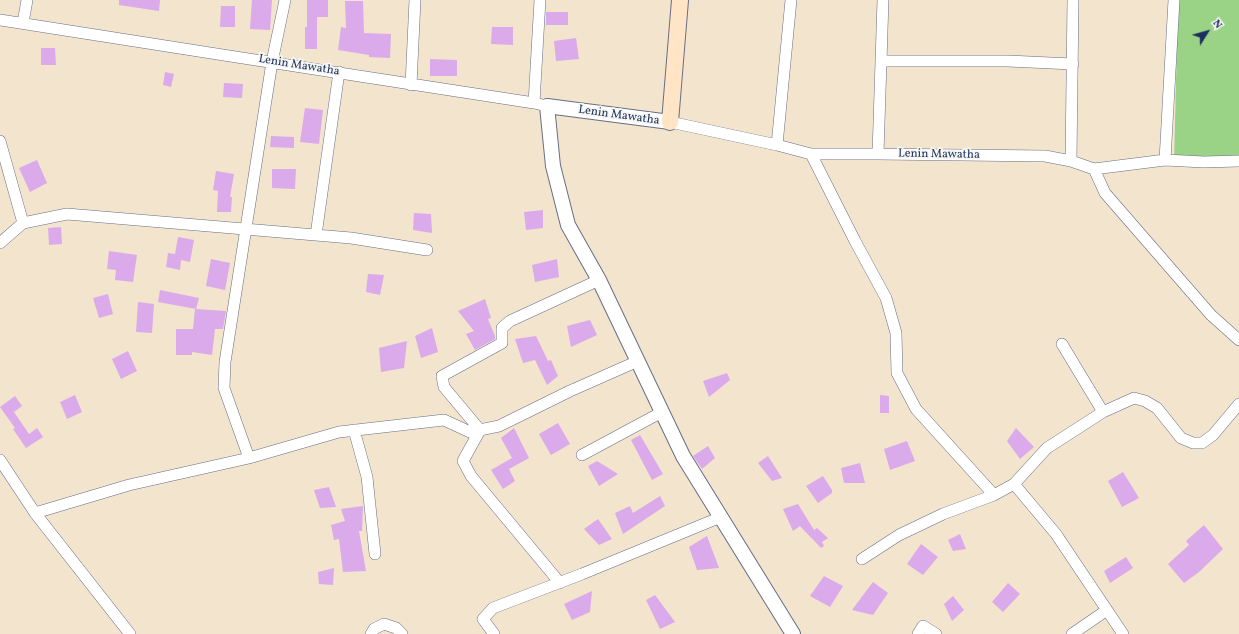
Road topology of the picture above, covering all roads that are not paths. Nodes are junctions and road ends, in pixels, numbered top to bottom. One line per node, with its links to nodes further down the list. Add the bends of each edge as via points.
1 (27, 0): 11 (street)
2 (285, 0): 13 (street)
3 (415, 0): 16 (street)
4 (540, 0): 17 (street)
5 (680, 0): 18 (main road)
6 (792, 0): 20 (street)
7 (883, 0): 12 (street)
8 (1073, 0): 14 (street)
9 (1174, 0): 23 (street)
10 (0, 20): 11 (street, Lenin Mawatha)
11 (23, 23): 13 (street, Lenin Mawatha)
12 (881, 61): 14 (street); 22 (street)
13 (272, 62): 15 (street, Lenin Mawatha); 28 (street)
14 (1073, 64): 24 (street)
15 (339, 72): 16 (street, Lenin Mawatha); 29 (street)
16 (411, 85): 17 (street, Lenin Mawatha)
17 (540, 104): 18 (street, Lenin Mawatha); 32 (street, via 568,225)
18 (670, 122): 20 (street, Lenin Mawatha)
19 (0, 141): 27 (street)
20 (777, 145): 21 (street, Lenin Mawatha)
21 (811, 154): 22 (street, Lenin Mawatha); 45 (street, via 886,298 896,333 897,373 916,409)
22 (878, 154): 24 (street, Lenin Mawatha, via 1045,156)
23 (1165, 160): 25 (street, Lenin Mawatha); 26 (street, Lenin Mawatha)
24 (1071, 161): 26 (street, Lenin Mawatha)
25 (1239, 161)
26 (1094, 169): 33 (street, via 1105,193 1211,315)
27 (23, 223): 28 (street, via 67,214); 30 (street)
28 (247, 229): 29 (street); 42 (street, via 225,362 224,388)
29 (316, 235): 31 (street)
30 (0, 243)
31 (427, 250)
32 (599, 280): 35 (street); 40 (street, via 510,321 502,328 502,343 442,376 444,387)
33 (1239, 340)
34 (1062, 344): 38 (street)
35 (638, 361): 37 (street); 40 (street, via 499,426)
36 (1239, 404): 38 (street, via 1202,443 1193,443 1181,438 1157,408 1145,400 1134,398)
37 (662, 412): 41 (street); 47 (street, via 683,456)
38 (1103, 412): 44 (street, via 1047,448)
39 (354, 430): 40 (street, via 444,420 470,432); 42 (street); 48 (street, via 367,477)
40 (480, 430): 50 (street, via 463,461 476,482)
41 (582, 454)
42 (250, 458): 46 (street, via 130,485)
43 (0, 460): 46 (street)
44 (1014, 484): 45 (street); 51 (street, via 1056,534)
45 (994, 496): 49 (street, via 937,517 899,535)
46 (34, 513): 52 (street)
47 (721, 517): 50 (street); 56 (street)
48 (375, 554)
49 (862, 559)
50 (560, 583): 55 (street, via 493,608 483,619)
51 (1107, 610): 59 (street); 60 (street)
52 (130, 634)
53 (371, 634): 54 (street, via 374,628 384,624 396,628)
54 (402, 634)
55 (494, 634)
56 (793, 634)
57 (918, 634): 58 (street, via 923,626)
58 (936, 634)
59 (1072, 634)
60 (1123, 634)

